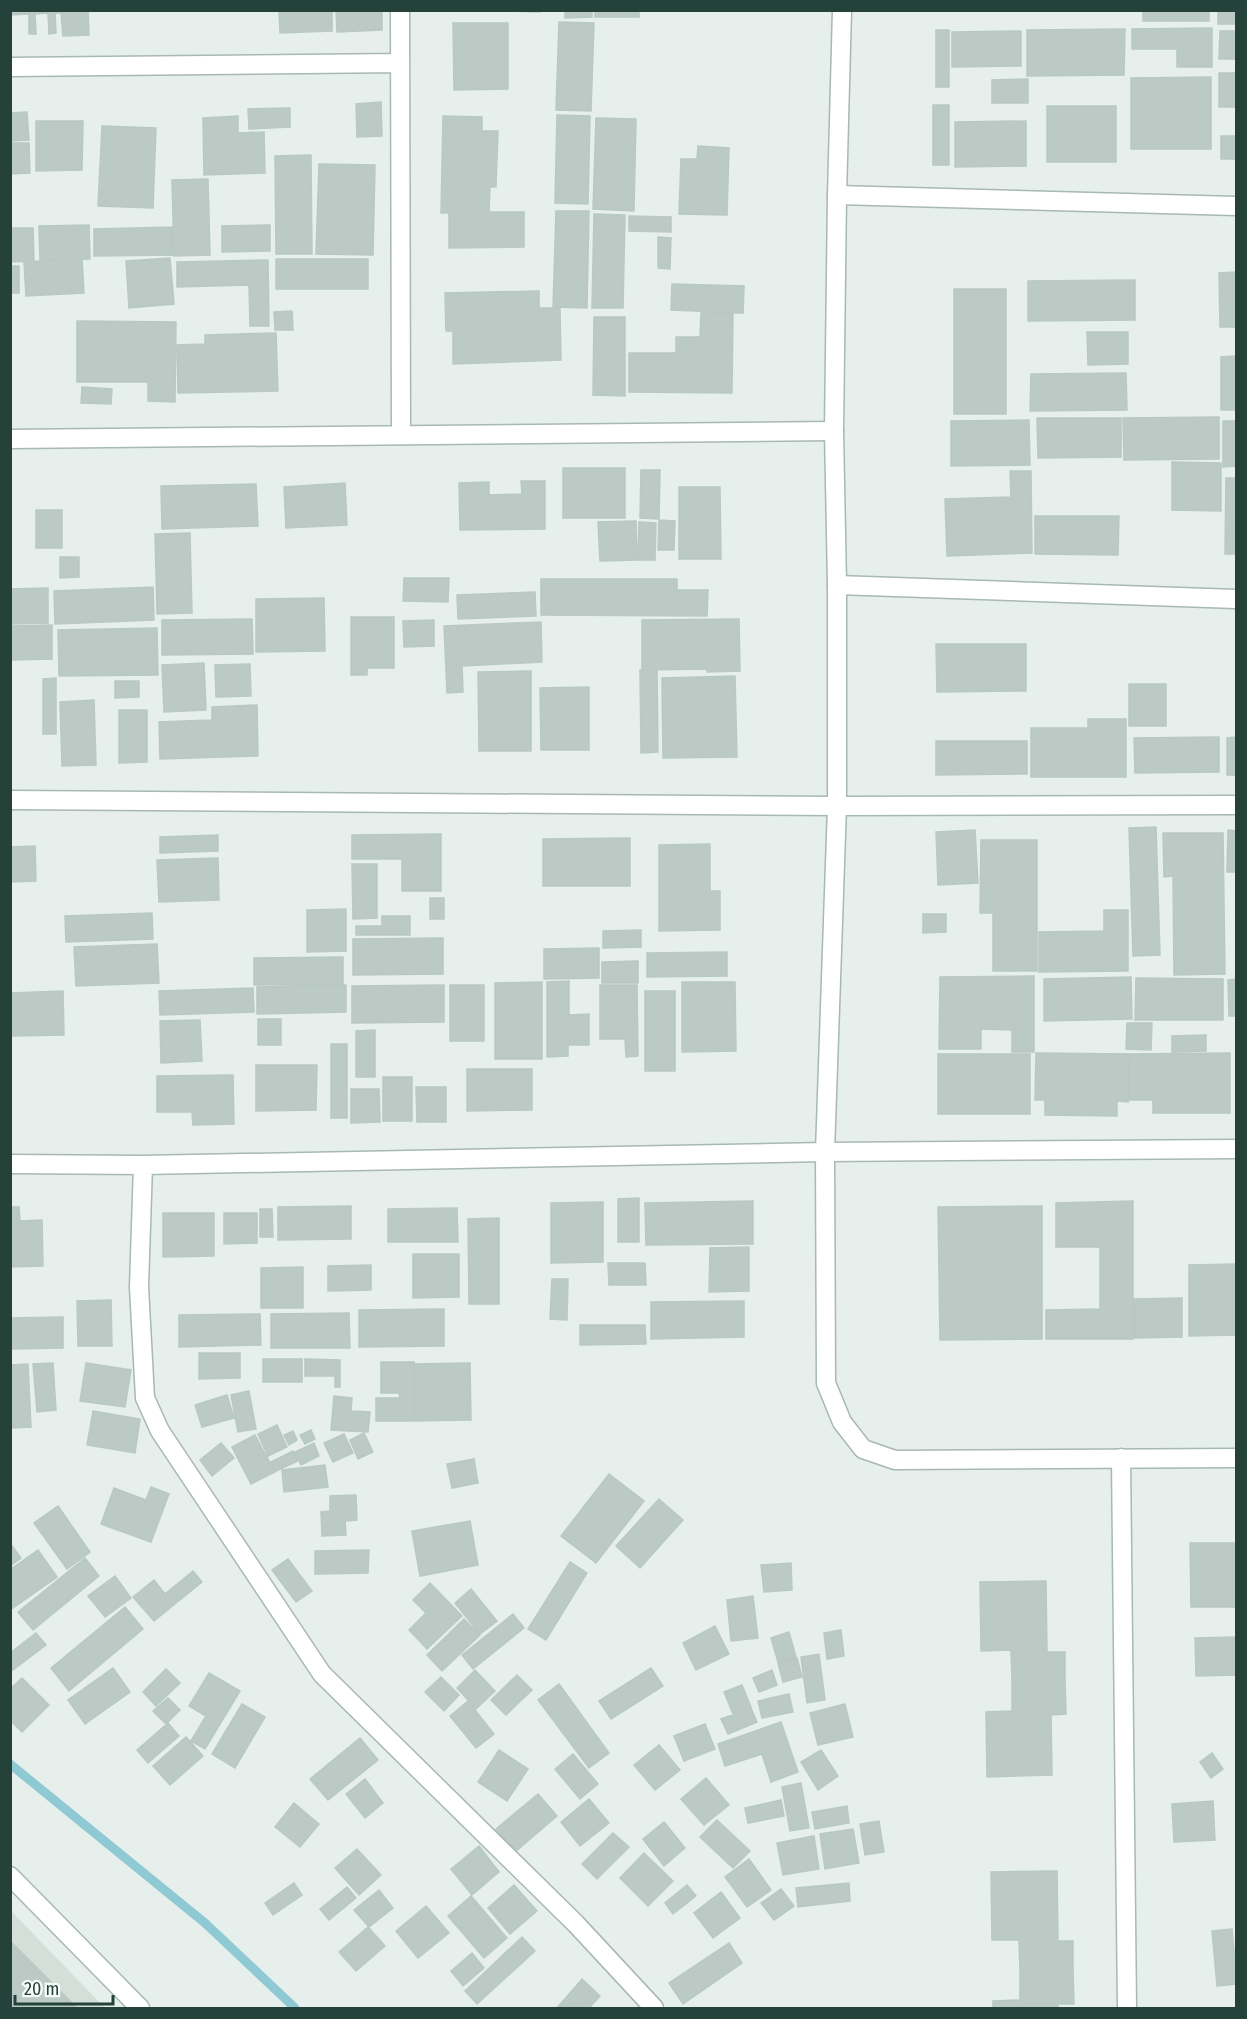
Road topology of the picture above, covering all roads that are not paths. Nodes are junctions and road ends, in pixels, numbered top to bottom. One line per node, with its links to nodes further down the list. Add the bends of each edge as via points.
1 (400, 10): 3 (street)
2 (843, 10): 5 (street)
3 (400, 63): 4 (street); 8 (street)
4 (10, 67)
5 (837, 195): 6 (street); 7 (street)
6 (1236, 206)
7 (834, 431): 8 (street); 10 (street)
8 (401, 435): 9 (street)
9 (10, 439)
10 (837, 585): 11 (street); 13 (street)
11 (1236, 598)
12 (10, 800): 13 (street)
13 (837, 806): 14 (street); 16 (street)
14 (1236, 806)
15 (1236, 1149): 16 (street)
16 (825, 1152): 18 (street); 19 (street, via 826,1383 842,1422 863,1449 895,1460)
17 (10, 1164): 18 (street)
18 (144, 1165): 23 (street, via 139,1287 144,1387 160,1431 322,1674 576,1924)
19 (1121, 1458): 20 (street); 24 (street)
20 (1236, 1458)
21 (10, 1876): 22 (street)
22 (140, 2008)
23 (654, 2008)
24 (1127, 2008)

